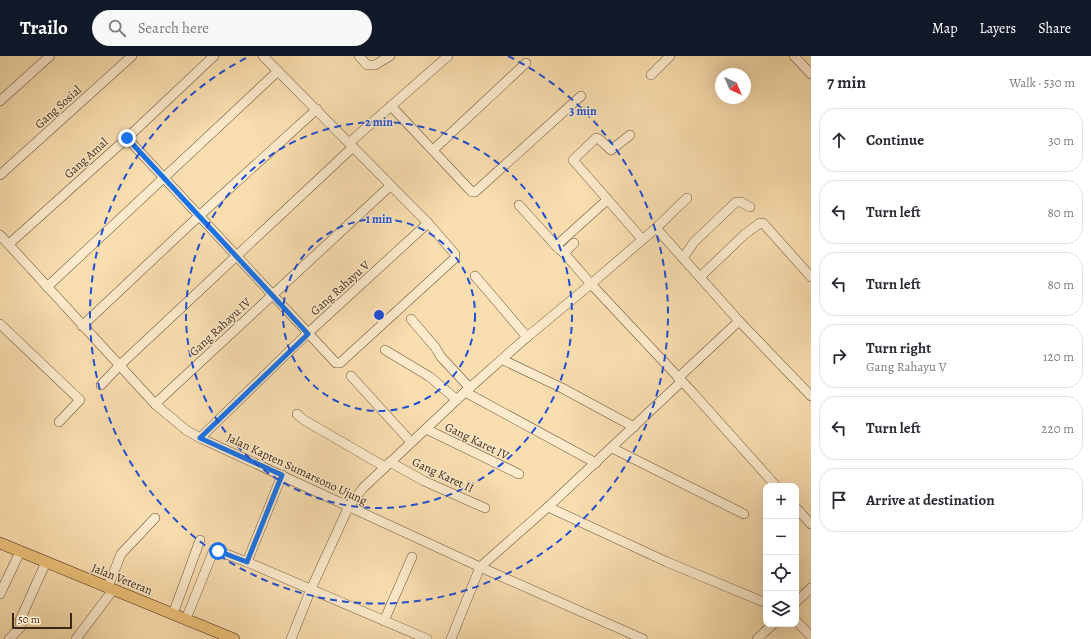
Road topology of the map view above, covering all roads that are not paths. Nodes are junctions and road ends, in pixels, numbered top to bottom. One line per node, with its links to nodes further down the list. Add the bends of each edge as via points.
1 (50, 56): 15 (street)
2 (132, 56): 22 (street, Gang Sosial)
3 (214, 56): 19 (street, Gang Amal)
4 (263, 56): 11 (street)
5 (359, 56): 6 (street, via 367,65 374,65)
6 (390, 56)
7 (448, 56): 16 (street)
8 (670, 56): 13 (street)
9 (794, 56): 12 (street)
10 (526, 63): 21 (street)
11 (278, 70): 17 (street); 23 (street)
12 (811, 74)
13 (651, 75)
14 (581, 96): 21 (street, via 475,192 470,190)
15 (0, 101)
16 (391, 106): 20 (street); 21 (street)
17 (317, 109): 20 (street); 29 (street)
18 (630, 135): 26 (street, via 611,150 596,138 573,159)
19 (127, 138): 23 (street); 35 (street, Gang Amal)
20 (351, 145): 24 (street); 38 (street)
21 (433, 150)
22 (0, 176)
23 (164, 177): 29 (street); 44 (street)
24 (390, 186): 30 (street); 45 (street, Gang Rahayu IV)
25 (686, 198): 31 (street)
26 (608, 200): 33 (street); 36 (street)
27 (519, 205): 36 (street)
28 (750, 207): 39 (street, via 736,202 694,242)
29 (199, 216): 38 (street); 49 (street)
30 (428, 224): 50 (street, Gang Rahayu V); 50 (street, via 454,251 455,258 340,363 336,363)
31 (656, 228): 33 (street); 39 (street)
32 (0, 235): 35 (street, Jalan Kapten Sumarsono Ujung)
33 (642, 239): 43 (street)
34 (574, 243): 37 (street)
35 (9, 244): 44 (street, Jalan Kapten Sumarsono Ujung)
36 (556, 246): 37 (street)
37 (564, 252): 43 (street)
38 (236, 257): 45 (street); 54 (street)
39 (683, 258): 41 (street)
40 (476, 276): 51 (street)
41 (700, 277): 42 (street, via 745,234 763,223); 47 (street)
42 (811, 277)
43 (591, 284): 51 (street); 56 (street)
44 (47, 287): 49 (street, Jalan Kapten Sumarsono Ujung)
45 (272, 295): 50 (street); 61 (street, Gang Rahayu IV)
46 (411, 319): 58 (street)
47 (739, 321): 56 (street); 59 (street)
48 (0, 324): 63 (street, via 80,400)
49 (82, 326): 54 (street, Jalan Kapten Sumarsono Ujung)
50 (308, 334): 66 (street, Gang Rahayu V)
51 (527, 337): 53 (street)
52 (385, 350): 60 (street, via 430,377)
53 (503, 360): 58 (street); 64 (street)
54 (120, 365): 57 (street); 61 (street, Jalan Kapten Sumarsono Ujung)
55 (351, 376): 67 (street)
56 (679, 380): 64 (street); 73 (street)
57 (101, 385)
58 (468, 390): 60 (street); 69 (street)
59 (811, 396)
60 (457, 400): 65 (street)
61 (155, 404): 66 (street, Jalan Kapten Sumarsono Ujung, via 182,427)
62 (297, 414): 70 (street, Gang Karet II)
63 (59, 422)
64 (634, 427): 68 (street)
65 (426, 429): 67 (street); 71 (street, Gang Karet IV)
66 (200, 438): 72 (street, Jalan Kapten Sumarsono Ujung)
67 (411, 442): 70 (street)
68 (612, 448): 69 (street); 78 (street)
69 (596, 463): 75 (street)
70 (388, 464): 74 (street); 76 (street, Gang Karet II)
71 (519, 474)
72 (282, 475): 74 (street, Jalan Kapten Sumarsono Ujung); 86 (street)
73 (773, 483)
74 (349, 506): 87 (street, Jalan Kapten Sumarsono Ujung); 90 (street)
75 (548, 507): 87 (street); 93 (street, via 667,562)
76 (485, 508)
77 (799, 511): 80 (street)
78 (744, 514)
79 (155, 518): 89 (street, via 120,554)
80 (811, 524)
81 (200, 540): 94 (street)
82 (0, 543): 83 (main road, Jalan Veteran)
83 (20, 552): 85 (main road, Jalan Veteran); 91 (street)
84 (412, 557): 96 (street)
85 (46, 562): 89 (main road, Jalan Veteran); 100 (street, via 20,620 21,627)
86 (247, 562): 90 (street); 95 (street, via 214,551)
87 (480, 567): 105 (street); 106 (street, Jalan Kapten Sumarsono Ujung)
88 (811, 588): 92 (street)
89 (110, 589): 94 (main road, Jalan Veteran); 101 (street, via 90,622)
90 (311, 589): 96 (street); 103 (street)
91 (0, 594)
92 (799, 599)
93 (763, 602)
94 (173, 614): 95 (main road, Jalan Veteran)
95 (186, 620): 102 (main road, Jalan Veteran)
96 (384, 621): 104 (street)
97 (799, 624): 99 (street)
98 (770, 627): 107 (street)
99 (811, 636)
100 (8, 639)
101 (76, 639)
102 (234, 639)
103 (291, 639)
104 (426, 639)
105 (450, 639)
106 (643, 639)
107 (757, 639)

